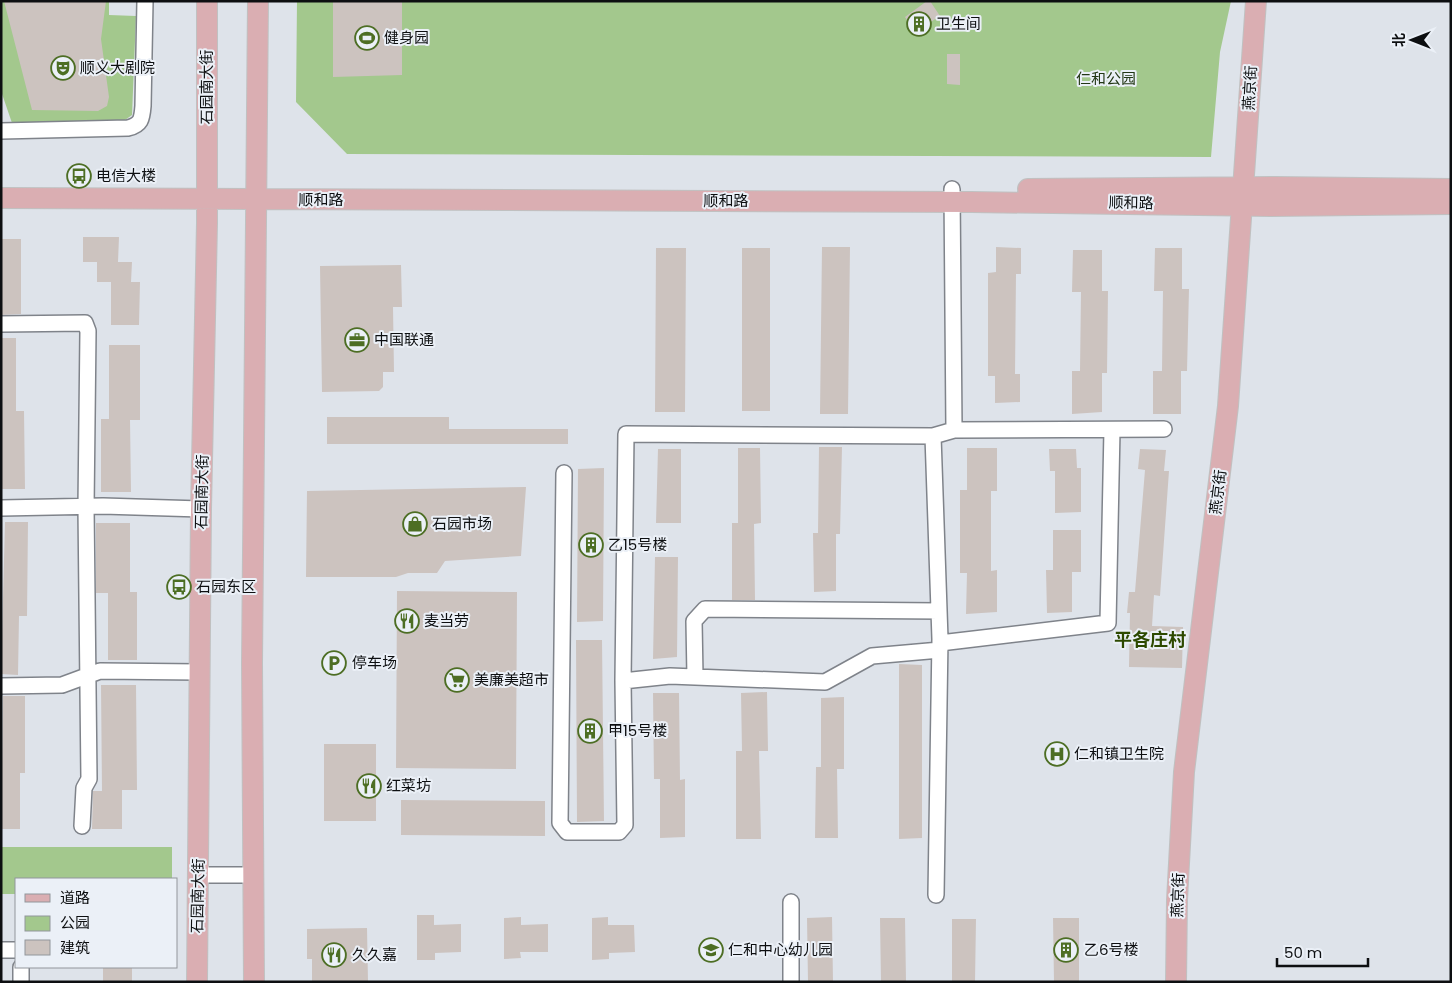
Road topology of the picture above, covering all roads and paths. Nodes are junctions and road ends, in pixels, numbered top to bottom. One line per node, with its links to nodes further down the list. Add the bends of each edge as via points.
1 (145, 1): 5 (street, via 143,106 142,119 136,126)
2 (207, 1): 8 (main road, 石园南大街)
3 (258, 1): 9 (main road)
4 (1256, 1): 11 (main road, 燕京街)
5 (1, 131)
6 (1, 186): 8 (main road, 顺和路)
7 (1451, 189): 11 (main road, 顺和路)
8 (207, 193): 9 (main road, 顺和路); 12 (main road, 顺和路); 22 (main road, 石园南大街)
9 (257, 193): 10 (main road, 顺和路); 32 (main road, via 252,663)
10 (952, 195): 11 (main road, 顺和路); 16 (street)
11 (1244, 197): 13 (main road, 顺和路); 42 (main road, 燕京街, via 1228,406 1184,772)
12 (1, 198)
13 (1451, 204)
14 (1, 324): 20 (street, via 85,323 88,331)
15 (1164, 429): 17 (street)
16 (954, 430): 17 (street); 18 (street)
17 (1112, 430): 24 (street, via 1108,623)
18 (933, 436): 23 (street); 28 (street, via 626,434)
19 (564, 472): 28 (street, via 560,823 567,832 619,832 625,825)
20 (86, 507): 21 (street); 22 (street); 26 (street)
21 (1, 508)
22 (201, 509): 25 (main road, 石园南大街)
23 (939, 611): 24 (street); 27 (street, via 705,608 694,622)
24 (940, 646): 27 (street, via 872,656 826,682); 33 (street)
25 (199, 672): 26 (street, via 100,671); 31 (main road, 石园南大街)
26 (88, 677): 29 (street, via 62,685); 30 (street, via 89,779 84,788)
27 (695, 677): 28 (street)
28 (623, 681)
29 (1, 686)
30 (82, 826)
31 (198, 875): 32 (street); 39 (main road, 石园南大街)
32 (254, 875): 40 (main road)
33 (936, 895)
34 (791, 902): 41 (street)
35 (1, 950): 36 (street)
36 (15, 950)
37 (21, 968): 38 (street)
38 (21, 982)
39 (197, 982)
40 (254, 982)
41 (791, 982)
42 (1176, 982)

